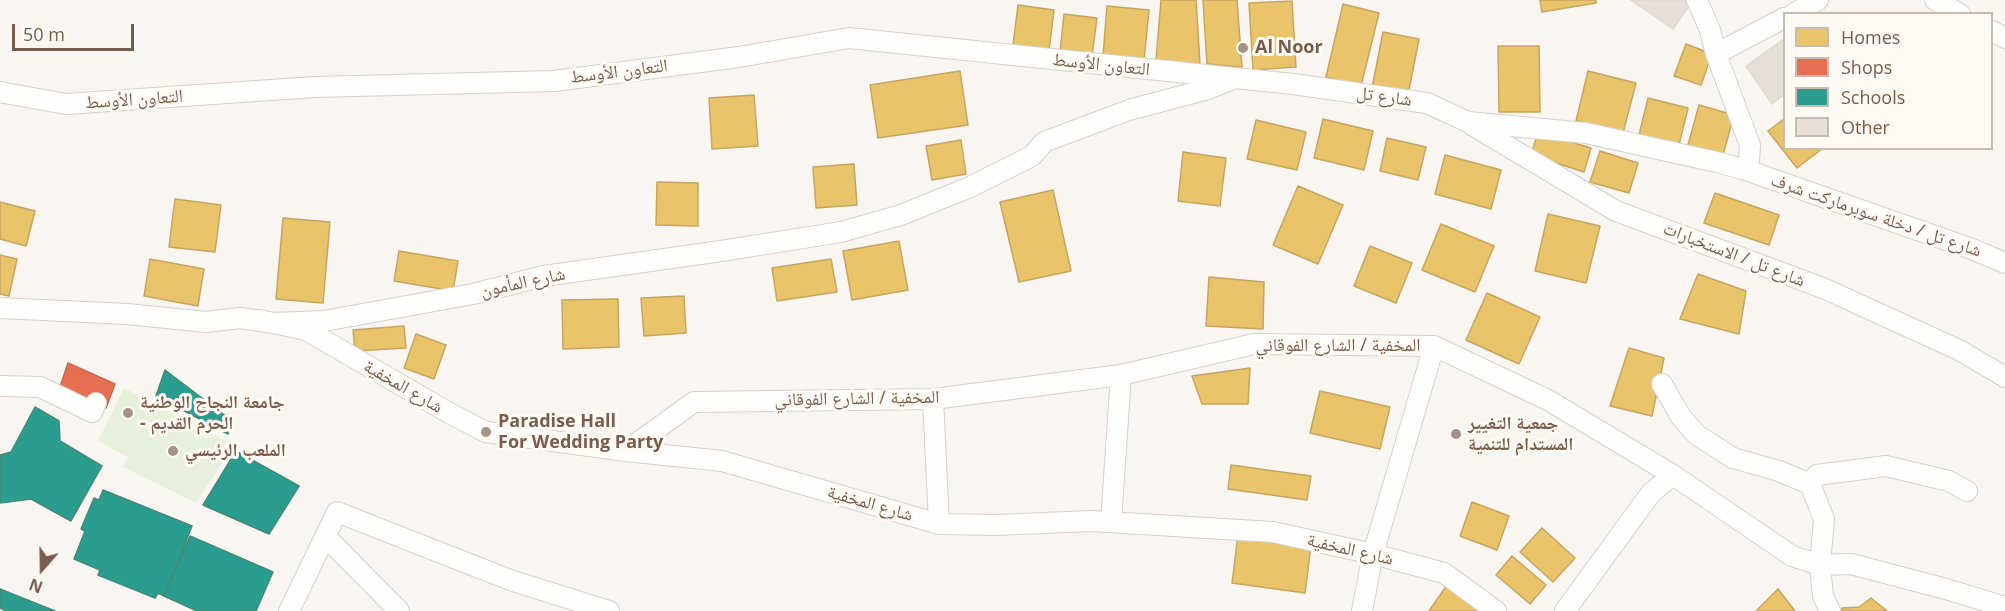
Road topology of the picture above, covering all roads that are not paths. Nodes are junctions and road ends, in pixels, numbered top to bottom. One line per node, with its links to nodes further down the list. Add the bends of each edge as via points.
1 (1697, 0): 7 (street)
2 (1818, 0): 4 (street)
3 (1935, 0): 5 (street)
4 (1797, 12)
5 (1956, 12)
6 (1783, 19): 7 (street)
7 (1716, 54): 12 (street, via 1750,144)
8 (1236, 78): 9 (street, التعاون الأوسط, via 849,38 554,81 315,87 66,104); 10 (street, شارع تل, via 1427,103); 11 (street, شارع تل, via 1129,110 1044,142)
9 (0, 92)
10 (1468, 122): 12 (street, شارع تل, via 1586,133); 18 (street, شارع تل / الاستخبارات, via 1616,211 1823,288 1959,350)
11 (1032, 156): 15 (street, شارع المأمون, via 928,204 841,232 544,276 335,320)
12 (1746, 170): 13 (street, شارع تل / دخلة سوبرماركت شرف)
13 (2005, 263)
14 (0, 308): 15 (street, شارع المأمون, via 206,322)
15 (259, 320): 23 (street, شارع المخفية, via 306,330 486,432)
16 (1434, 346): 17 (street, المخفية / الشارع الفوقاني, via 1254,344); 24 (street, المخفية / الشارع الفوقاني, via 1548,400); 30 (street)
17 (1121, 375): 21 (street, المخفية / الشارع الفوقاني); 27 (street)
18 (2005, 377)
19 (1662, 384): 25 (street, via 1681,417 1697,435 1733,458)
20 (0, 386): 22 (street, via 40,387 93,412)
21 (933, 399): 23 (street, المخفية / الشارع الفوقاني, via 694,402); 28 (street)
22 (96, 403)
23 (626, 451): 28 (street, شارع المخفية, via 722,461)
24 (1674, 475): 31 (street, المخفية / الشارع الفوقاني, via 1791,556); 38 (street, via 1651,493)
25 (1810, 484): 26 (street, via 1817,475 1886,466 1949,481); 31 (street, via 1824,519)
26 (1967, 491)
27 (1110, 522): 28 (street, شارع المخفية); 30 (street, شارع المخفية, via 1273,532)
28 (939, 524)
29 (325, 536): 33 (street); 34 (street); 35 (street, via 337,512 510,580)
30 (1373, 554): 36 (street); 37 (street, شارع المخفية, via 1444,573)
31 (1820, 565): 32 (street, المخفية / الشارع الفوقاني, via 1851,564); 39 (street, via 1823,596)
32 (2005, 607)
33 (289, 611)
34 (399, 611)
35 (609, 611)
36 (1362, 611)
37 (1496, 611)
38 (1565, 611)
39 (1830, 611)

